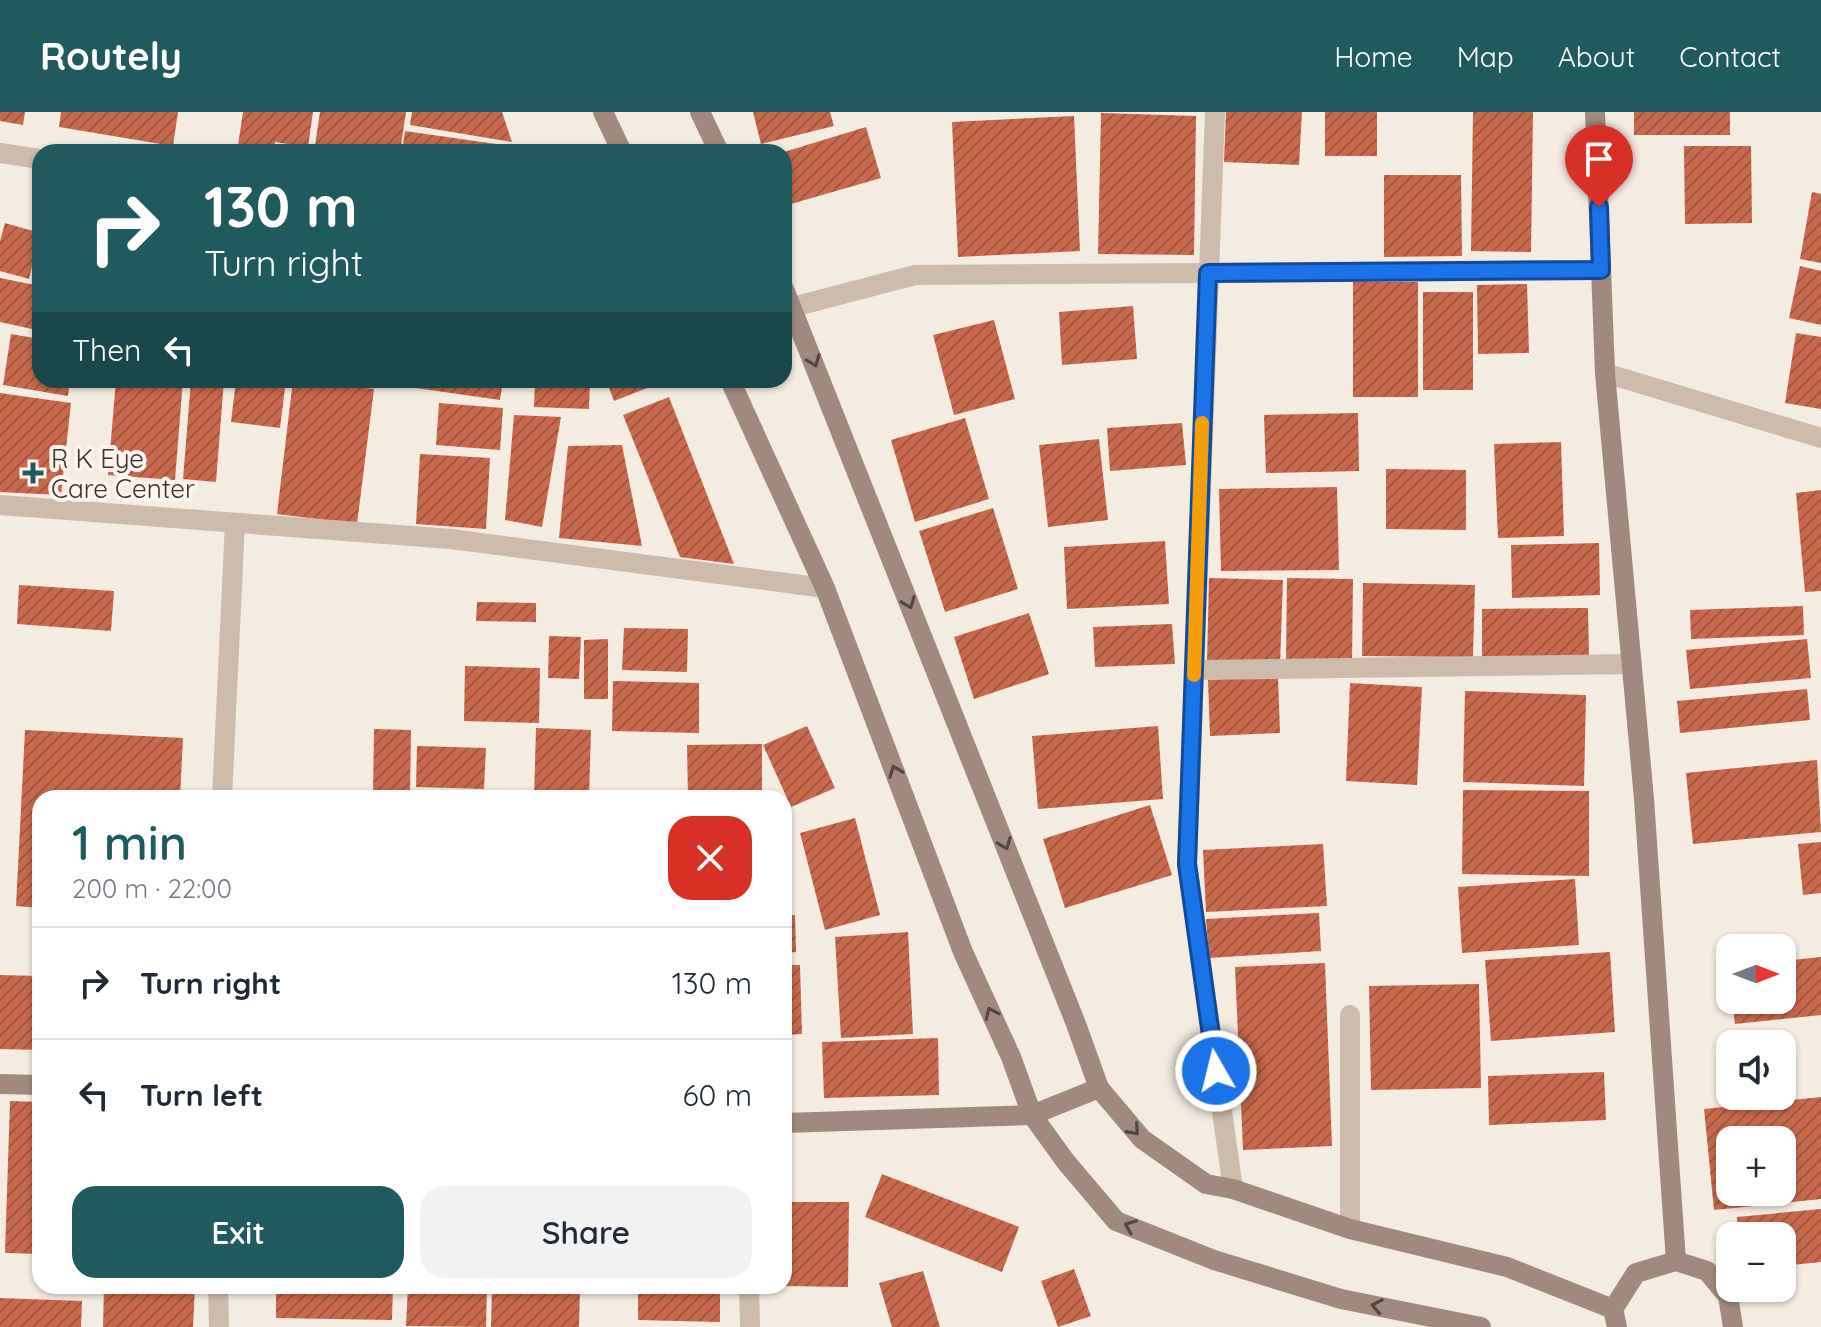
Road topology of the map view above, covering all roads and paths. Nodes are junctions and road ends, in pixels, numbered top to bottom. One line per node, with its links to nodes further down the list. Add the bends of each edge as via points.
1 (603, 112): 5 (main road)
2 (700, 112): 6 (main road)
3 (1215, 112): 10 (street)
4 (1595, 112): 9 (main road)
5 (618, 144)
6 (715, 144)
7 (0, 153): 8 (street)
8 (32, 158)
9 (1601, 270): 10 (street); 13 (main road)
10 (1208, 273): 11 (street, via 915,275); 20 (street)
11 (792, 297)
12 (792, 308): 25 (main road, one-way to 25)
13 (1605, 373): 15 (street); 19 (main road)
14 (734, 388): 18 (main road)
15 (1821, 438)
16 (0, 505): 17 (street)
17 (235, 523): 18 (street, via 451,539); 21 (street)
18 (825, 588): 26 (main road, one-way to 18, via 963,952)
19 (1632, 664): 20 (street); 30 (main road)
20 (1194, 670): 28 (street, via 1187,864)
21 (222, 790)
22 (1350, 1015): 29 (street)
23 (0, 1084): 24 (main road)
24 (32, 1085)
25 (1099, 1088): 26 (main road); 28 (main road, one-way to 28, via 1142,1139 1206,1184)
26 (1032, 1115): 27 (main road); 36 (main road, one-way to 26, via 1341,1299 1214,1260 1116,1221)
27 (792, 1123)
28 (1233, 1189): 29 (main road)
29 (1350, 1229): 33 (main road, via 1507,1267)
30 (1676, 1261): 33 (main road, via 1636,1273); 37 (main road, via 1707,1271 1728,1296)
31 (218, 1294): 34 (street)
32 (749, 1294): 35 (street)
33 (1615, 1318)
34 (219, 1327)
35 (750, 1327)
36 (1481, 1327)
37 (1733, 1327)

